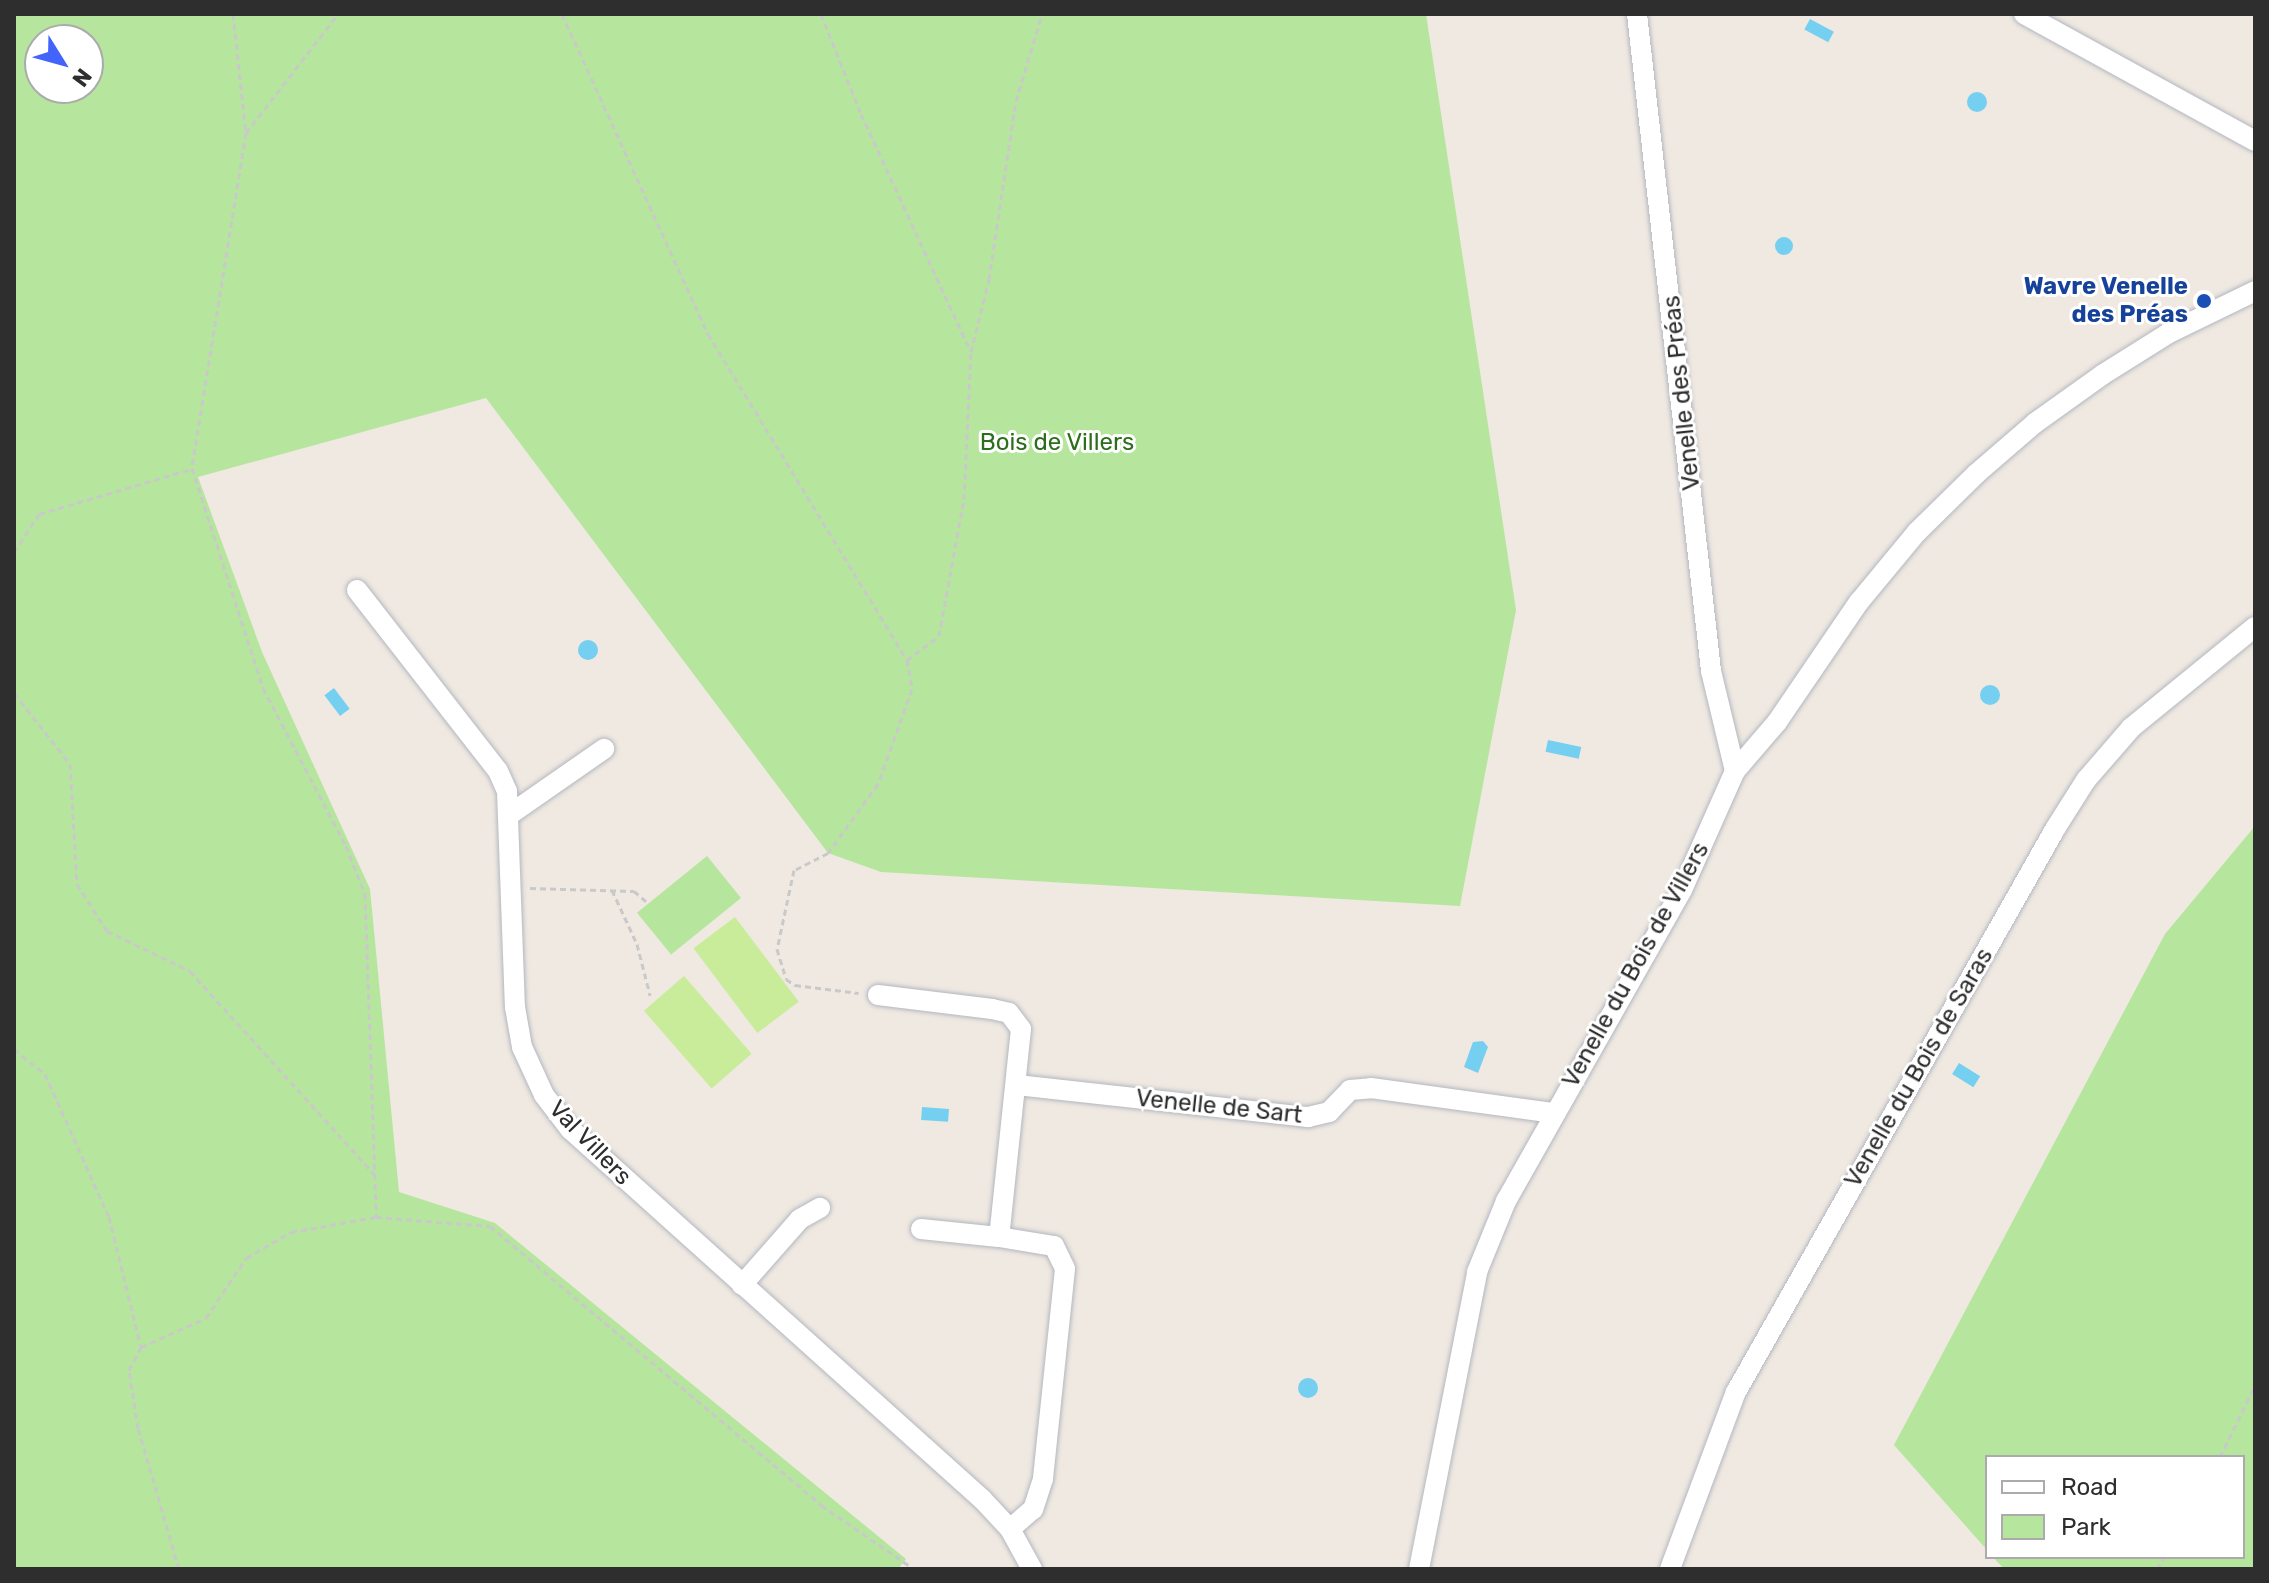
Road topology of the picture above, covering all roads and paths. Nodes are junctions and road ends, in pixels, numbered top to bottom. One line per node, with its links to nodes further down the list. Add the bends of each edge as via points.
1 (233, 14): 8 (path)
2 (338, 14): 8 (path)
3 (562, 14): 16 (path, via 708,334)
4 (821, 14): 11 (path, via 861,114)
5 (1042, 14): 11 (path, via 1016,101 989,279)
6 (1637, 14): 19 (street, Venelle des Préas, via 1711,671)
7 (2024, 14): 9 (street)
8 (246, 133): 12 (path)
9 (2255, 141)
10 (2255, 291): 19 (street, Venelle du Bois de Villers, via 2169,333 2102,375 1976,474 1917,532 1859,602 1777,722)
11 (971, 352): 16 (path, via 964,499 939,636)
12 (192, 468): 13 (path, via 39,514); 29 (path, via 263,688 346,846 365,894)
13 (14, 552)
14 (357, 590): 20 (street, Val Villers, via 498,771)
15 (2255, 627): 43 (street, Venelle du Bois de Saras, via 2131,728 2086,780 2055,829 1736,1392)
16 (907, 660): 25 (path, via 912,689 878,784 828,853 794,870 777,949 786,979 795,985)
17 (14, 693): 29 (path, via 70,764 77,884 107,931 190,971)
18 (604, 749): 20 (street)
19 (1735, 771): 28 (street, Venelle du Bois de Villers, via 1682,890)
20 (509, 815): 21 (street, Val Villers)
21 (510, 887): 22 (path); 34 (street, Val Villers, via 515,1007 522,1047 544,1095 570,1129)
22 (612, 890): 23 (path, via 634,891); 24 (path, via 637,944)
23 (646, 901)
24 (650, 995)
25 (878, 995): 27 (street, via 1009,1013 1021,1029)
26 (14, 1049): 35 (path, via 45,1074 109,1217)
27 (1017, 1085): 28 (street, Venelle de Sart, via 1308,1117 1329,1112 1350,1090 1371,1088); 33 (street)
28 (1554, 1113): 42 (street, Venelle du Bois de Villers, via 1506,1201 1477,1272)
29 (374, 1174): 31 (path)
30 (820, 1208): 34 (street, via 800,1219)
31 (376, 1217): 35 (path, via 291,1232 246,1258 206,1318); 40 (path, via 490,1226 821,1505)
32 (921, 1229): 33 (street)
33 (999, 1237): 38 (street, via 1054,1246 1065,1269 1043,1479 1033,1509)
34 (742, 1285): 38 (street, Val Villers)
35 (141, 1347): 39 (path, via 129,1370 138,1428)
36 (2255, 1385): 37 (path)
37 (2221, 1455)
38 (1010, 1529): 41 (street, Val Villers)
39 (179, 1569)
40 (914, 1569)
41 (1032, 1569)
42 (1419, 1569)
43 (1670, 1569)

